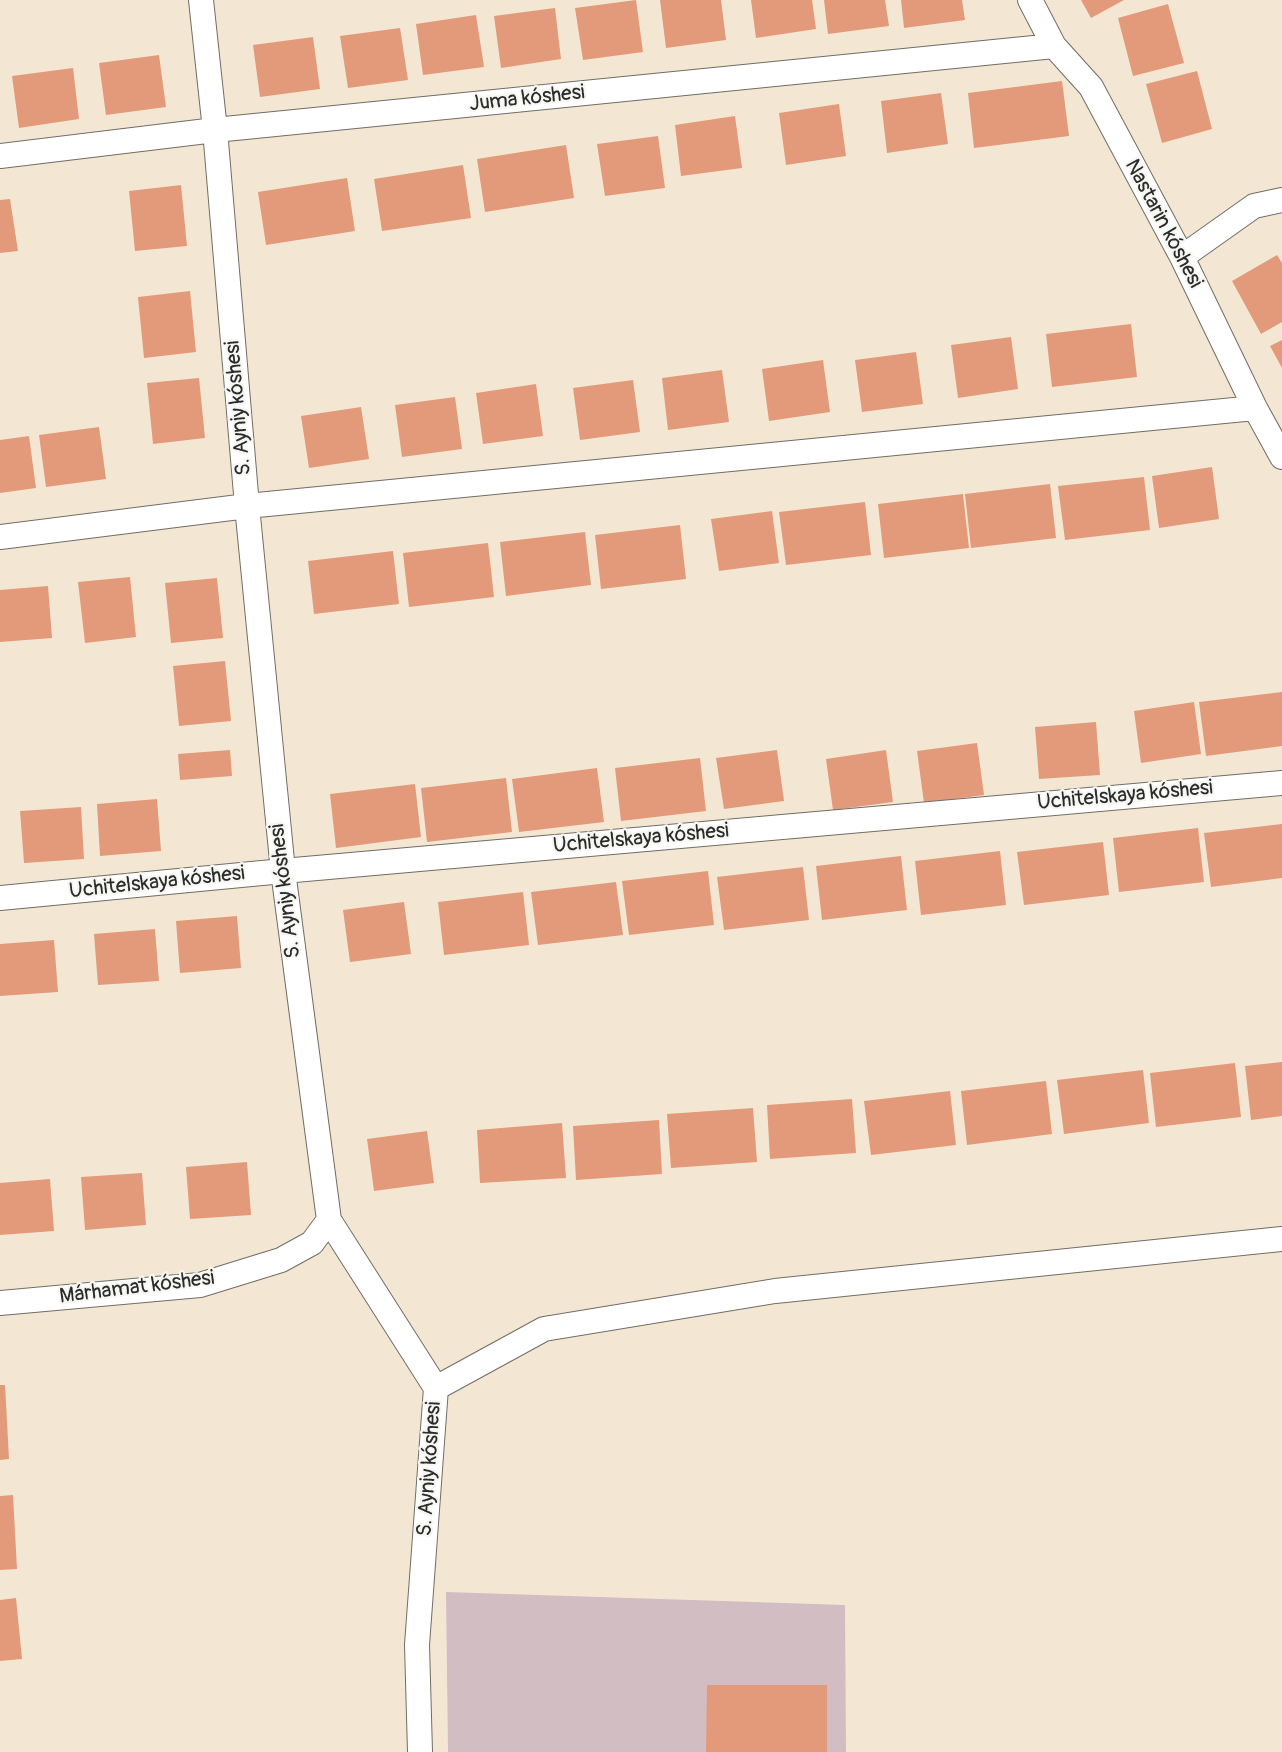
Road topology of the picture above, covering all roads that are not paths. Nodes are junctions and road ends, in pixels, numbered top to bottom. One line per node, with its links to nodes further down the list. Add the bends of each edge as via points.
1 (201, 0): 4 (street, S. Ayniy kóshesi)
2 (1030, 0): 3 (street, Nastarin kóshesi)
3 (1054, 46): 4 (street, Juma kóshesi); 7 (street, Nastarin kóshesi, via 1091,87)
4 (215, 130): 5 (street, Juma kóshesi); 10 (street, S. Ayniy kóshesi)
5 (0, 156)
6 (1282, 200): 7 (street, via 1254,206)
7 (1182, 257): 8 (street, Nastarin kóshesi)
8 (1255, 408): 9 (street, Nastarin kóshesi); 10 (street)
9 (1282, 458)
10 (248, 506): 11 (street); 13 (street, S. Ayniy kóshesi)
11 (0, 537)
12 (1282, 783): 13 (street, Uchitelskaya kóshesi)
13 (283, 871): 14 (street, Uchitelskaya kóshesi); 15 (street, S. Ayniy kóshesi)
14 (0, 898)
15 (329, 1220): 17 (street, Márhamat kóshesi, via 312,1243 281,1260 200,1285); 18 (street, S. Ayniy kóshesi)
16 (1282, 1239): 18 (street, via 776,1291 544,1329)
17 (0, 1303)
18 (436, 1388): 19 (street, S. Ayniy kóshesi, via 417,1645)
19 (420, 1752)

